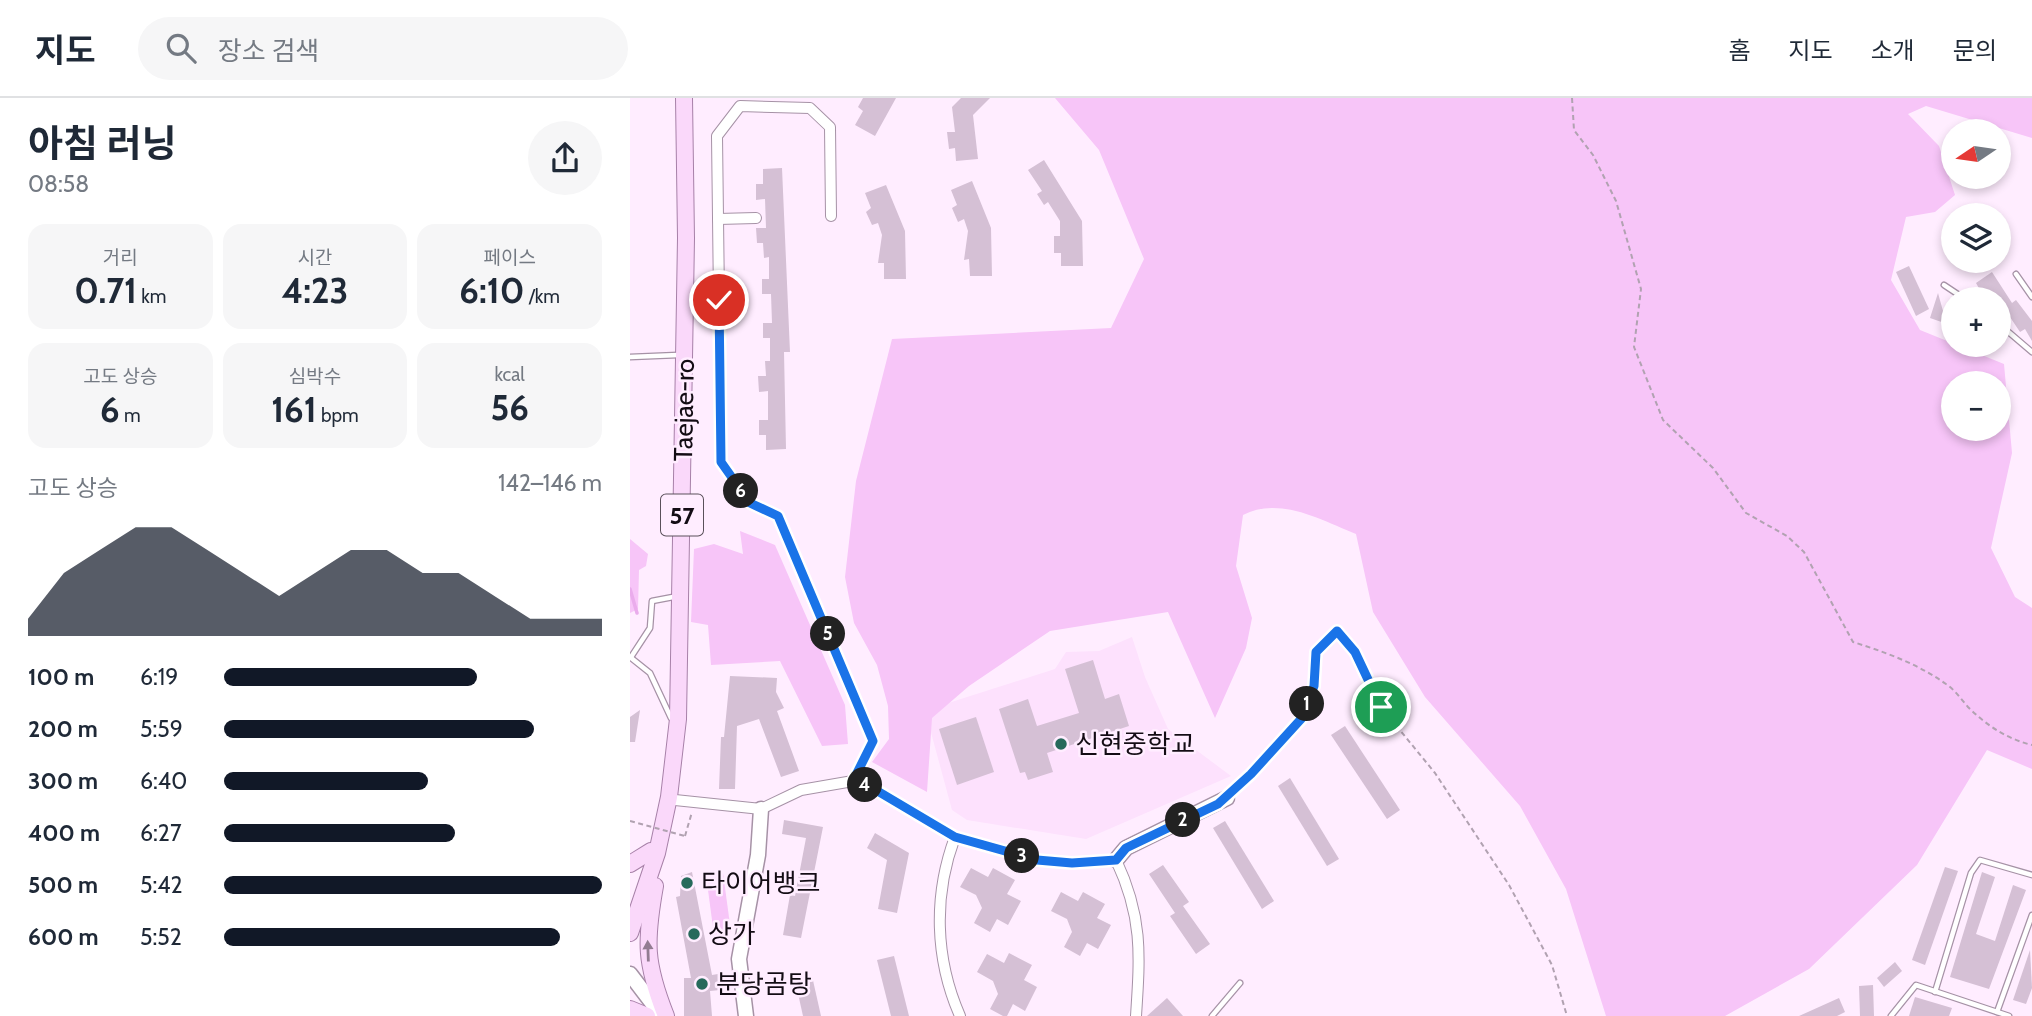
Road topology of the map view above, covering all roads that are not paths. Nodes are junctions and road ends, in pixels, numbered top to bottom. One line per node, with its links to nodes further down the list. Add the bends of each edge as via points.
1 (677, 98): 12 (main road, Taejae-ro / 57)
2 (684, 98): 16 (main road, Taejae-ro / 57, via 685,307)
3 (831, 216): 5 (street, via 830,127 810,108 740,106 717,136)
4 (756, 218): 5 (street)
5 (718, 219): 17 (street, via 721,462 750,503 778,516 873,741)
6 (2016, 274): 9 (lane)
7 (1944, 285): 8 (lane)
8 (1947, 287)
9 (2032, 297)
10 (2011, 334): 11 (lane)
11 (2032, 352)
12 (678, 355): 13 (lane); 14 (main road, Taejae-ro / 57)
13 (630, 357)
14 (673, 597): 15 (lane, via 652,601 650,628); 16 (main road, Taejae-ro / 57)
15 (631, 657): 16 (lane, via 650,673)
16 (674, 719): 19 (main road, via 680,746); 23 (main road, Taejae-ro / 57)
17 (853, 781): 20 (street, via 801,790); 21 (street)
18 (1227, 797): 24 (street, via 1126,848)
19 (675, 800): 20 (street); 22 (main road)
20 (761, 809): 37 (street, via 758,855 739,958)
21 (955, 837): 24 (street, via 1037,860); 38 (street, via 946,862 939,938)
22 (666, 838): 23 (main road); 36 (main road, one-way to 22, via 647,948 650,910)
23 (654, 852): 25 (main road); 27 (main road, Taejae-ro / 57); 29 (main road, Taejae-ro / 57)
24 (1116, 860): 39 (street, via 1131,891 1141,960)
25 (630, 864)
26 (2032, 875): 32 (lane, via 1980,860 1970,873)
27 (630, 906)
28 (2032, 915): 34 (lane)
29 (631, 930)
30 (630, 974): 36 (street)
31 (1240, 982): 40 (lane)
32 (1935, 992): 34 (lane); 41 (lane, via 1916,985)
33 (630, 1009): 35 (main road)
34 (1997, 1012): 42 (lane)
35 (647, 1016)
36 (664, 1016)
37 (746, 1016)
38 (960, 1016)
39 (1136, 1016)
40 (1212, 1016)
41 (1891, 1016)
42 (2009, 1016)

